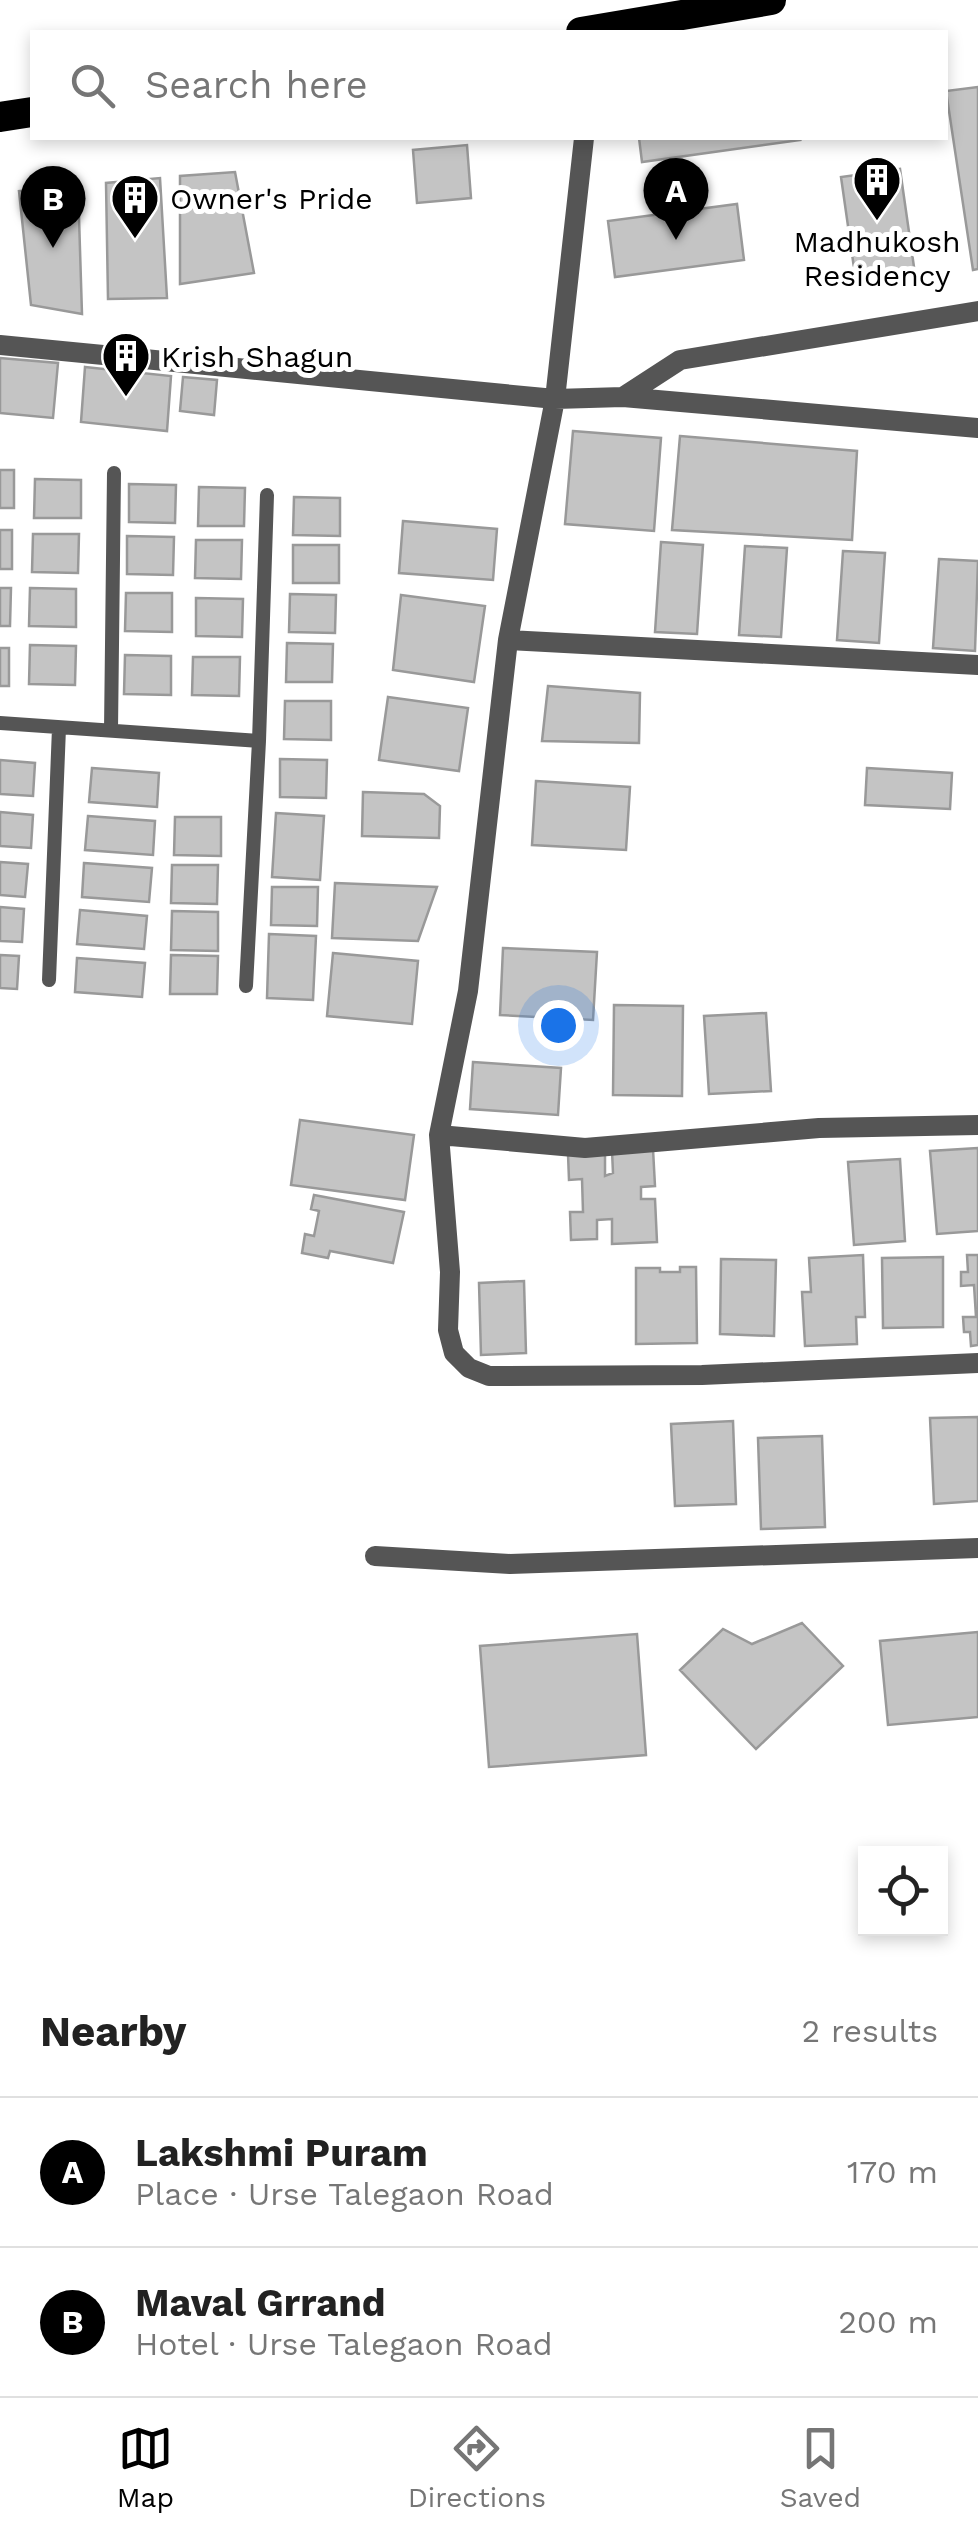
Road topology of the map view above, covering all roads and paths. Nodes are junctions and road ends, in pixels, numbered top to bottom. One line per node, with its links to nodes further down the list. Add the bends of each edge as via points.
1 (771, 0): 2 (highway)
2 (736, 3): 3 (highway)
3 (601, 30)
4 (30, 112): 5 (highway)
5 (0, 117)
6 (584, 140): 10 (street)
7 (978, 311): 9 (street, via 680,360)
8 (0, 345): 10 (street)
9 (623, 397): 10 (street); 11 (street)
10 (555, 399): 14 (street)
11 (978, 428)
12 (114, 473): 18 (lane)
13 (267, 495): 19 (lane)
14 (508, 640): 15 (street); 23 (street, via 468,991)
15 (978, 665)
16 (0, 723): 17 (lane)
17 (59, 728): 18 (lane); 20 (lane)
18 (111, 730): 19 (lane)
19 (258, 741): 21 (lane)
20 (49, 980)
21 (246, 986)
22 (978, 1125): 23 (street, via 819,1128 585,1148)
23 (438, 1135): 24 (street, via 448,1330 454,1353 468,1368 488,1376 702,1374)
24 (978, 1363)
25 (978, 1548): 26 (street, via 510,1564)
26 (374, 1556)

